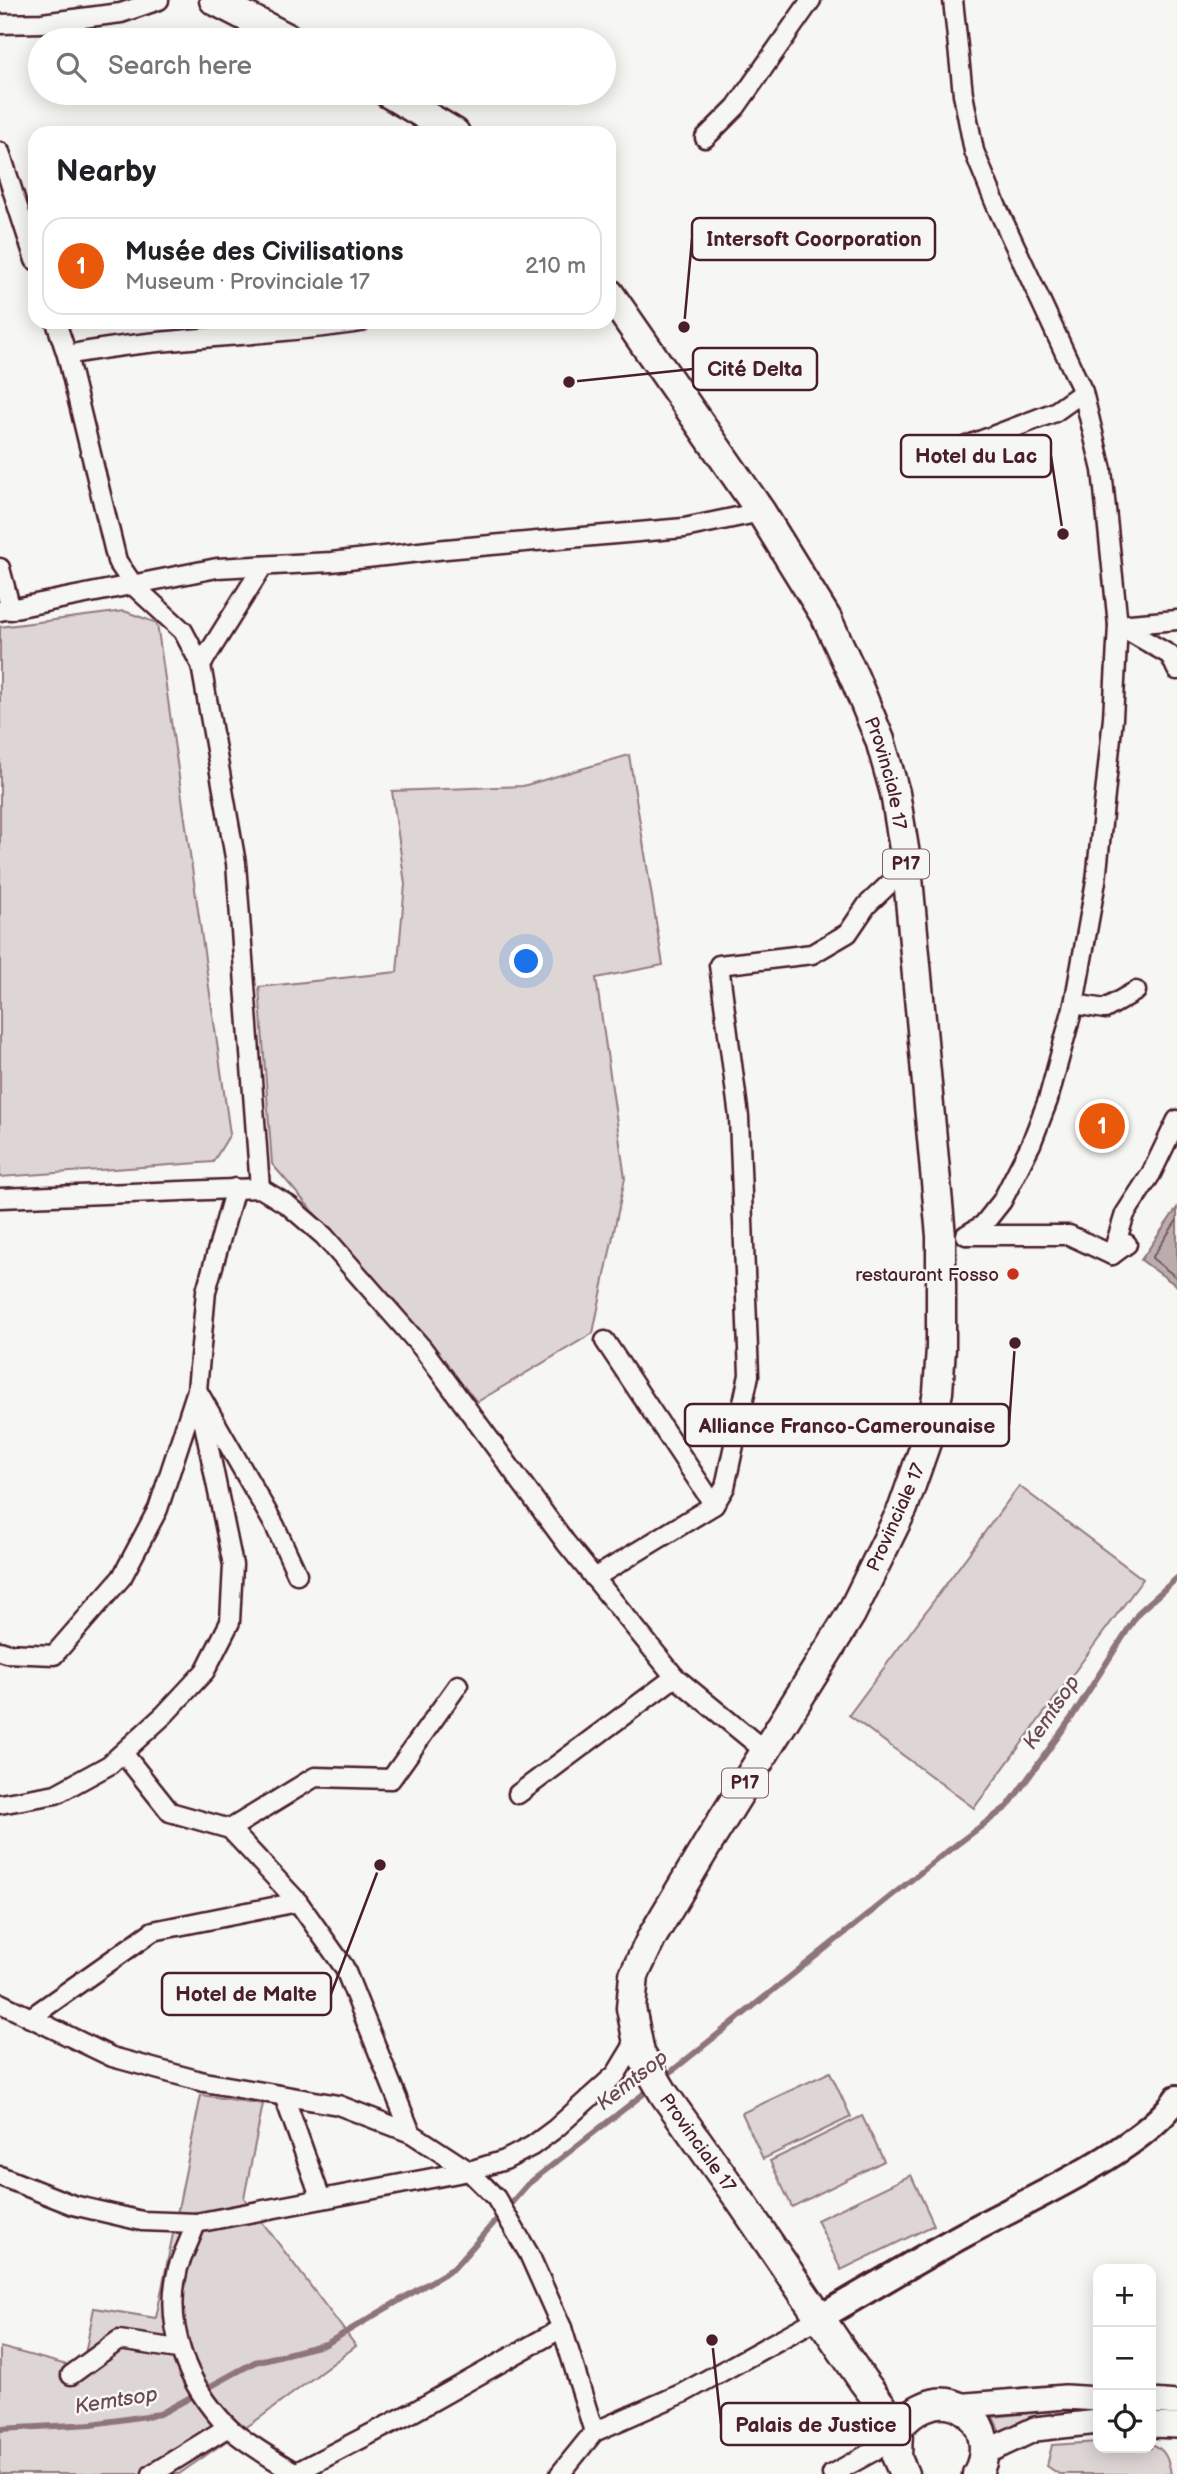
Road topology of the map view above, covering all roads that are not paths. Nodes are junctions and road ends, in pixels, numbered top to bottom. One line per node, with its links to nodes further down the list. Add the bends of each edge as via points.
1 (159, 0): 5 (street, via 121,13)
2 (214, 0): 6 (main road)
3 (811, 0): 9 (street, via 736,107)
4 (953, 0): 17 (street, via 974,151)
5 (0, 24)
6 (268, 28)
7 (408, 105): 8 (main road)
8 (443, 126)
9 (705, 138)
10 (0, 152): 11 (street)
11 (5, 184): 12 (street)
12 (28, 242)
13 (616, 303): 19 (main road, Provinciale 17 / P17)
14 (57, 329): 16 (street)
15 (312, 329): 16 (street, via 190,338)
16 (66, 355): 22 (street, via 117,561)
17 (1083, 392): 18 (street, via 1055,412); 25 (street, via 1102,470)
18 (917, 465)
19 (761, 512): 20 (street, via 684,528); 28 (main road, Provinciale 17 / P17, via 827,619 880,740 895,793)
20 (263, 566): 22 (street, via 217,568); 26 (street)
21 (0, 568): 23 (street)
22 (134, 586): 23 (street); 26 (street, via 183,631)
23 (6, 611)
24 (1177, 620): 25 (street)
25 (1118, 625): 27 (street, via 1170,655); 30 (street, via 1096,881)
26 (201, 665): 33 (street, via 236,863)
27 (1177, 670)
28 (907, 867): 35 (main road, Provinciale 17 / P17); 40 (street, via 867,905 848,933 812,954 719,965 739,1117 750,1375 725,1487)
29 (1136, 991): 30 (street, via 1105,1009)
30 (1074, 1004): 35 (street, via 1048,1100 1002,1201 983,1225)
31 (1177, 1120): 37 (street, via 1125,1214)
32 (235, 1188): 33 (street); 34 (street); 39 (street, via 206,1291)
33 (260, 1188): 42 (street, via 324,1236 423,1349)
34 (0, 1198)
35 (954, 1236): 37 (street, via 1069,1235); 46 (main road, Provinciale 17 / P17, via 938,1392 903,1508 851,1614)
36 (1127, 1244): 37 (street)
37 (1112, 1255)
38 (606, 1341): 40 (street)
39 (197, 1390): 41 (street, via 275,1526); 43 (street, via 158,1509 122,1577 54,1655); 47 (street, via 233,1564 230,1622 205,1671)
40 (714, 1505): 42 (street)
41 (297, 1574)
42 (594, 1578): 44 (street)
43 (0, 1651)
44 (676, 1677): 46 (street); 48 (street)
45 (458, 1685): 50 (street, via 391,1779 315,1777)
46 (765, 1751): 54 (main road, Provinciale 17 / P17, via 652,1937 634,1975 631,2008)
47 (123, 1753): 49 (street, via 57,1794); 50 (street, via 170,1812)
48 (518, 1794)
49 (0, 1804)
50 (230, 1829): 51 (street)
51 (298, 1902): 53 (street, via 153,1931); 57 (street, via 344,1967)
52 (0, 2003): 53 (street)
53 (30, 2018): 55 (street, via 112,2057 204,2082)
54 (636, 2041): 58 (street, via 616,2074 555,2129 505,2160); 62 (main road, Provinciale 17 / P17, via 664,2094)
55 (284, 2096): 57 (street, via 338,2105); 60 (street)
56 (1177, 2099): 62 (main road, via 1141,2135 1076,2175)
57 (411, 2133): 58 (street)
58 (468, 2171): 60 (street); 63 (street, via 496,2198 529,2254)
59 (0, 2176): 61 (street, via 73,2205 142,2221)
60 (321, 2199): 61 (street)
61 (196, 2223): 64 (street, via 178,2269 173,2304)
62 (818, 2318): 74 (main road, Provinciale 17 / P17); 75 (street, via 683,2393)
63 (562, 2328): 75 (street); 78 (street)
64 (178, 2349): 65 (street, via 119,2340); 73 (street, via 196,2386)
65 (71, 2375)
66 (1093, 2399): 69 (street)
67 (1156, 2401): 68 (street)
68 (1177, 2403)
69 (955, 2406): 74 (main road, via 925,2406); 76 (main road, via 978,2423 984,2437)
70 (1093, 2423): 76 (street, via 1035,2429)
71 (1156, 2425): 72 (street)
72 (1177, 2426)
73 (228, 2427): 77 (street); 78 (street)
74 (898, 2430): 80 (street, via 874,2451); 81 (main road, via 897,2458)
75 (594, 2431): 79 (street)
76 (981, 2463)
77 (152, 2474)
78 (296, 2474)
79 (559, 2474)
80 (832, 2474)
81 (904, 2474)

